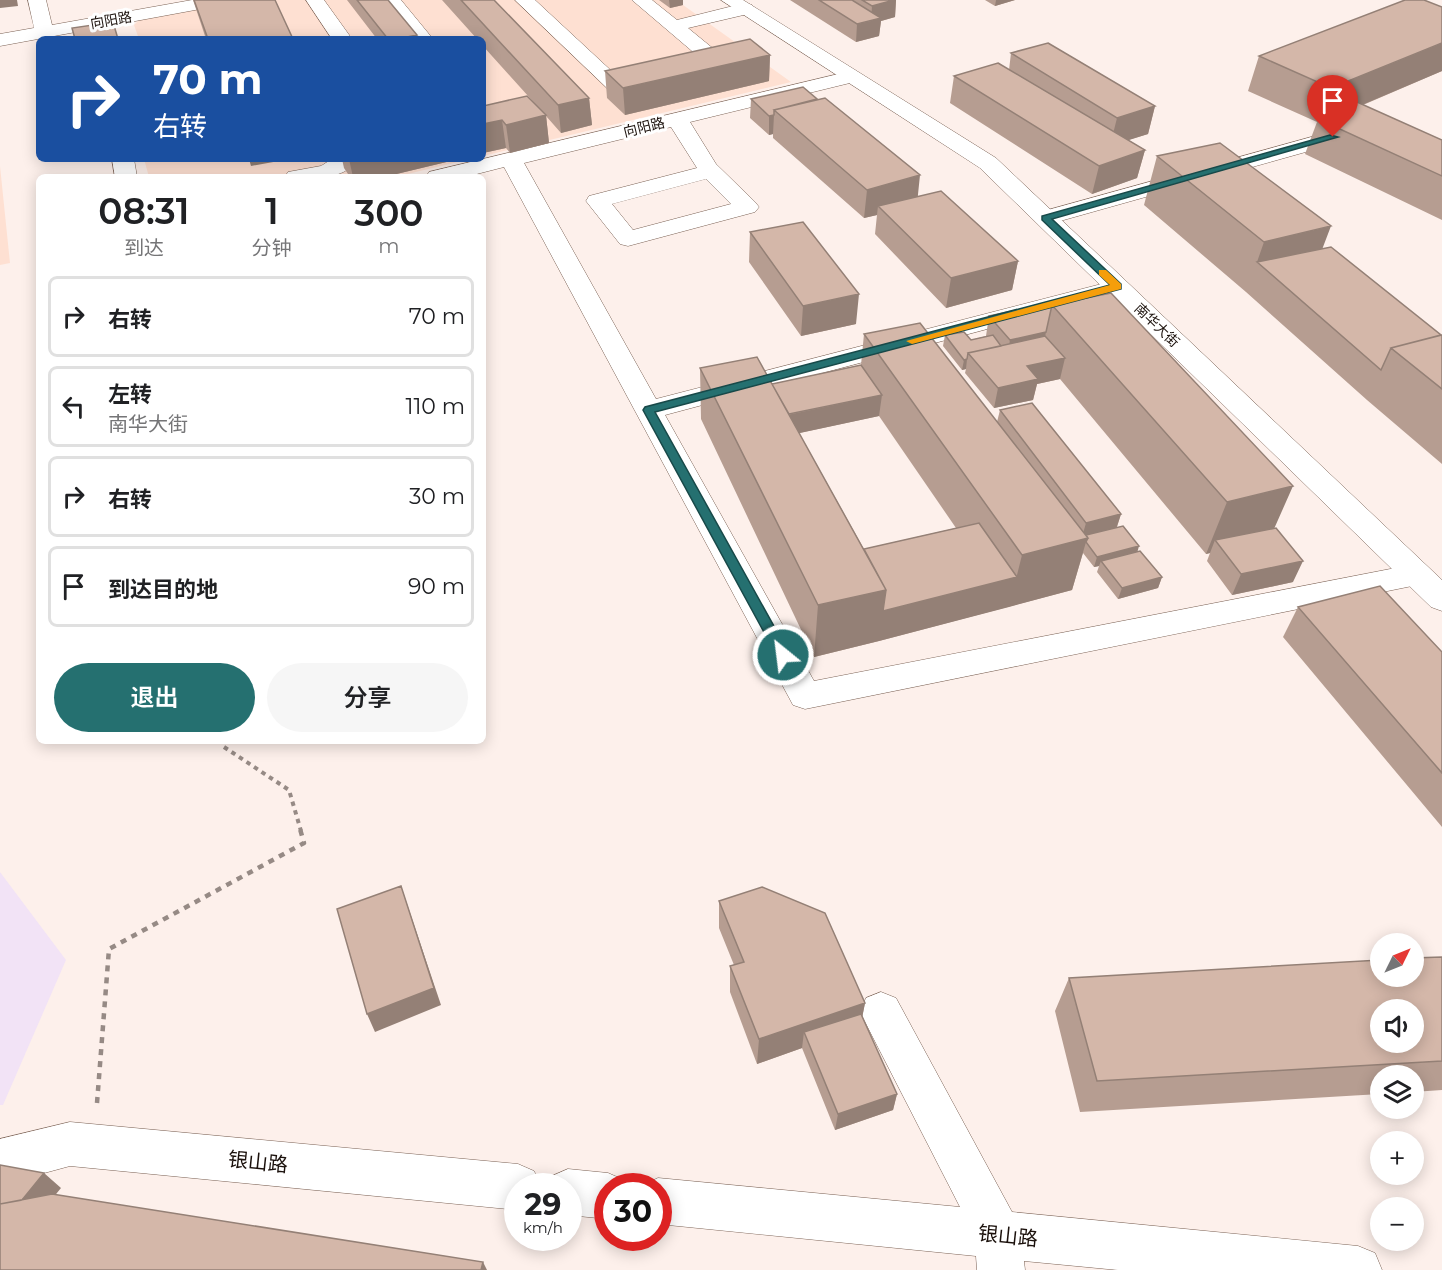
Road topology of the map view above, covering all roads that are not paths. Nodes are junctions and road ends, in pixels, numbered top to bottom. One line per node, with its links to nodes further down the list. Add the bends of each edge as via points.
1 (37, 0): 9 (street)
2 (222, 0): 9 (street, 向阳路)
3 (315, 0): 10 (street)
4 (391, 0): 11 (street)
5 (524, 0): 8 (street, via 614,84 714,59)
6 (641, 0): 8 (street)
7 (734, 3): 8 (street); 13 (street, 南华大街)
8 (667, 21)
9 (44, 32): 12 (street, 向阳路)
10 (340, 36)
11 (421, 36)
12 (0, 40)
13 (851, 76): 14 (street, 向阳路); 21 (street, 南华大街, via 988,163)
14 (677, 119): 16 (street, 向阳路); 18 (street)
15 (1356, 131): 21 (street)
16 (511, 159): 20 (street, 向阳路); 23 (street)
17 (342, 162): 19 (street, via 328,171)
18 (711, 171): 18 (street, via 747,207 628,239 597,201)
19 (312, 174)
20 (449, 174)
21 (1045, 218): 22 (street, 南华大街)
22 (1117, 287): 23 (street); 24 (street, 南华大街)
23 (649, 410): 24 (street, via 805,696)
24 (1416, 575): 25 (street, 南华大街)
25 (1442, 599)
26 (880, 1012): 30 (street)
27 (0, 1162): 28 (street, 银山路, via 70,1144)
28 (504, 1186)
29 (672, 1203): 30 (street, 银山路)
30 (1000, 1252): 31 (street, 银山路)
31 (1358, 1270)

